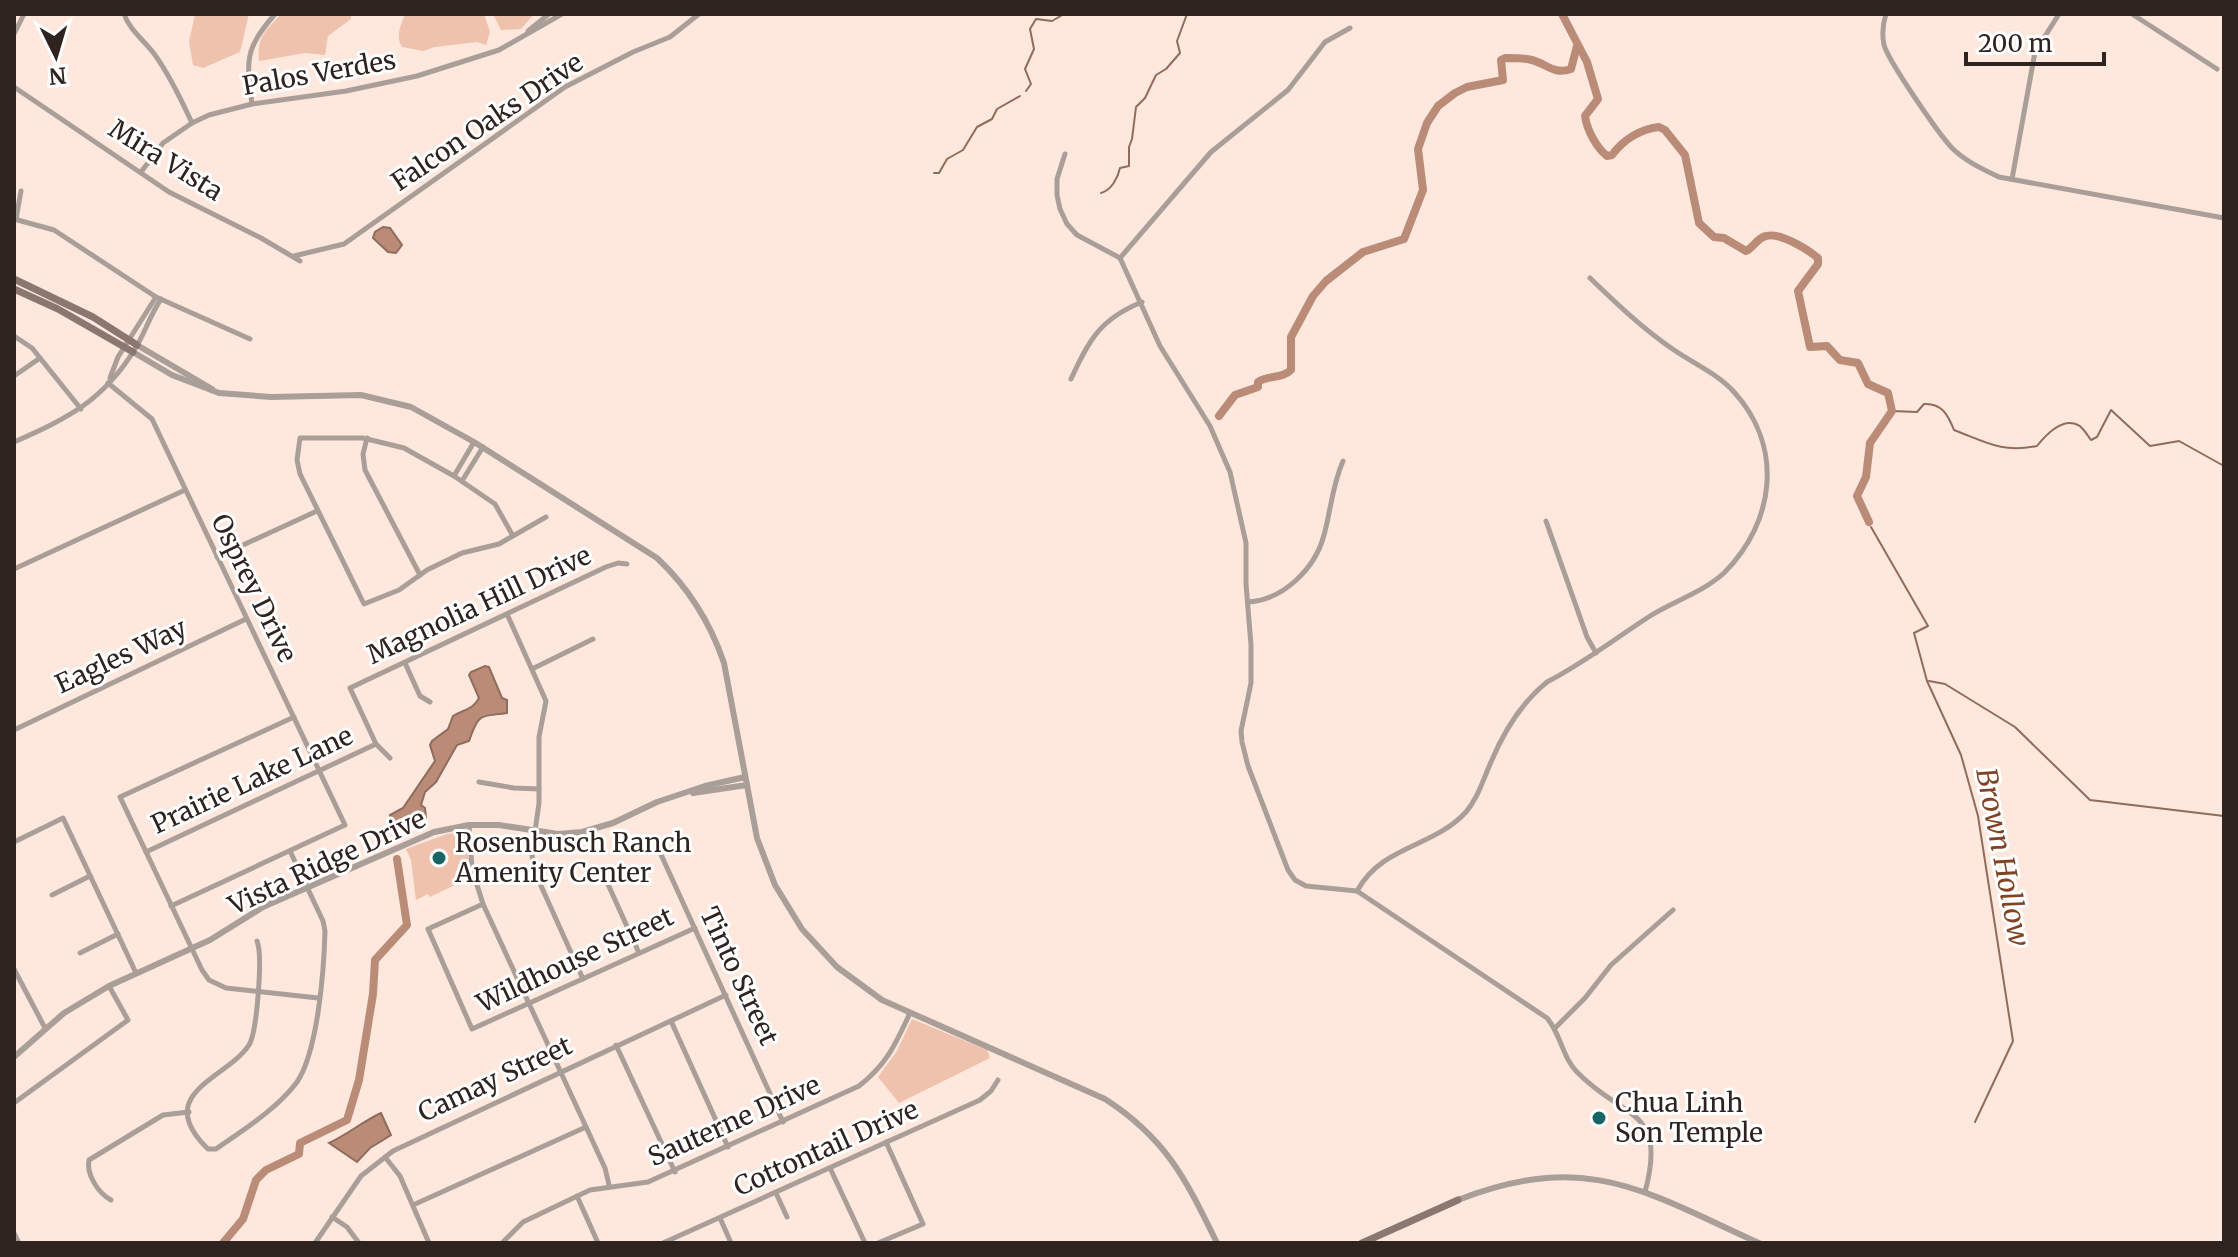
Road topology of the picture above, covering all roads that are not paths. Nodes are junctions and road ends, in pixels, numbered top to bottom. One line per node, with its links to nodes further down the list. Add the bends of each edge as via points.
1 (24, 14): 11 (street)
2 (124, 14): 16 (street, via 167,73)
3 (275, 14): 15 (street, via 252,44)
4 (549, 14): 12 (street, Palos Verdes)
5 (562, 14): 12 (street, Palos Verdes)
6 (699, 14): 23 (street, Falcon Oaks Drive, via 670,37 565,87 344,244)
7 (1886, 14): 19 (street, via 1884,42 1890,59 1940,134 1973,165)
8 (2059, 14): 19 (street, via 2035,52)
9 (2132, 14): 13 (street)
10 (1350, 28): 24 (street, via 1325,42 1288,90 1211,152)
11 (14, 34)
12 (520, 38): 15 (street, Palos Verdes, via 417,76)
13 (2217, 69)
14 (14, 87): 18 (street, Mira Vista)
15 (252, 104): 16 (street, Palos Verdes)
16 (192, 123): 18 (street, Palos Verdes, via 155,150)
17 (1065, 154): 24 (street, via 1057,195 1067,224)
18 (141, 172): 23 (street, Mira Vista, via 169,192)
19 (2012, 179): 21 (street)
20 (21, 191): 22 (street)
21 (2224, 218)
22 (15, 219): 29 (street, via 65,235)
23 (294, 256): 25 (street, Mira Vista)
24 (1120, 258): 30 (street)
25 (300, 261)
26 (1590, 278): 60 (street, via 1640,324 1733,390 1764,448 1768,474 1757,528 1726,571)
27 (14, 279): 33 (main road, via 57,298)
28 (14, 289): 33 (main road)
29 (159, 298): 32 (street); 33 (street); 34 (street)
30 (1142, 302): 37 (street, via 1102,325); 56 (street, via 1160,346 1225,457 1246,543)
31 (14, 336): 35 (street)
32 (250, 339)
33 (126, 343): 34 (main road); 38 (street)
34 (135, 348): 38 (street); 42 (street, via 219,393 375,397 422,412)
35 (40, 358): 36 (street); 39 (street)
36 (14, 376)
37 (1071, 379)
38 (108, 383): 39 (street); 47 (street, Osprey Drive, via 152,419)
39 (81, 409): 41 (street)
40 (367, 438): 45 (street, via 404,448); 48 (street, via 300,438 300,474); 55 (street, via 365,470)
41 (14, 442)
42 (474, 442): 43 (street); 45 (street)
43 (483, 447): 46 (street); 69 (street, via 642,547 681,582 710,625 724,663)
44 (1343, 461): 56 (street, via 1325,534 1310,563 1280,593)
45 (454, 476): 46 (street)
46 (462, 481): 51 (street, via 495,504)
47 (185, 490): 52 (street, Osprey Drive); 54 (street)
48 (317, 511): 52 (street); 55 (street, via 364,604)
49 (546, 517): 51 (street)
50 (1546, 521): 60 (street)
51 (513, 536): 55 (street, via 490,548 462,553)
52 (217, 557): 58 (street, Osprey Drive)
53 (627, 564): 57 (street, Magnolia Hill Drive, via 606,567)
54 (14, 569)
55 (420, 575)
56 (1248, 602): 81 (street, via 1251,681 1241,731 1248,766 1295,880)
57 (507, 614): 61 (street, Magnolia Hill Drive); 62 (street)
58 (246, 619): 64 (street, Osprey Drive); 65 (street, Eagles Way)
59 (593, 639): 62 (street)
60 (1596, 653): 81 (street, via 1526,701 1463,815 1377,865)
61 (405, 663): 63 (street, via 420,696); 66 (street, Magnolia Hill Drive, via 350,688)
62 (532, 669): 71 (street, via 546,707 539,737)
63 (430, 702)
64 (294, 717): 68 (street, Osprey Drive); 77 (street, via 120,797)
65 (14, 730)
66 (376, 744): 67 (street); 68 (street, Prairie Lake Lane)
67 (390, 758)
68 (319, 771): 76 (street, Osprey Drive, via 345,825); 77 (street, Prairie Lake Lane)
69 (746, 781): 73 (street, Vista Ridge Drive, via 685,794 597,828 558,834); 100 (street, via 761,852 802,929 837,967)
70 (479, 782): 71 (street)
71 (539, 789): 73 (street)
72 (469, 825): 73 (street, Vista Ridge Drive); 80 (street, Vista Ridge Drive, via 434,832); 83 (street, via 472,869)
73 (535, 831): 94 (street, via 533,868)
74 (14, 842): 79 (street, via 63,818)
75 (658, 848): 86 (street, Tinto Street)
76 (290, 851): 80 (street); 84 (street)
77 (146, 852): 84 (street)
78 (602, 871): 91 (street)
79 (90, 876): 82 (street); 87 (street)
80 (308, 888): 89 (street, Vista Ridge Drive); 98 (street, via 325,931)
81 (1357, 891): 103 (street, via 1527,1003)
82 (52, 895)
83 (483, 904): 99 (street); 99 (street, Wildhouse Street, via 428,929 472,1029)
84 (171, 906): 89 (street)
85 (1673, 910): 103 (street, via 1611,965)
86 (695, 928): 91 (street, Wildhouse Street); 97 (street, Tinto Street)
87 (118, 934): 90 (street); 93 (street)
88 (257, 941): 96 (street)
89 (192, 948): 93 (street, Vista Ridge Drive); 96 (street, via 216,985)
90 (80, 953)
91 (639, 953): 94 (street, Wildhouse Street)
92 (14, 969): 102 (street)
93 (136, 973): 95 (street, Vista Ridge Drive)
94 (583, 979): 99 (street, Wildhouse Street)
95 (109, 986): 102 (street, Vista Ridge Drive); 108 (street, via 128,1020)
96 (257, 991): 98 (street); 109 (street, via 249,1044 197,1089)
97 (726, 995): 101 (street, Camay Street); 110 (street, Tinto Street)
98 (318, 998): 109 (street, via 313,1045 298,1079 264,1113 212,1150 194,1132)
99 (528, 1004): 106 (street)
100 (910, 1013): 110 (street, Sauterne Drive, via 891,1054 872,1076); 138 (street, via 1127,1113 1183,1175)
101 (671, 1021): 104 (street, Camay Street); 113 (street)
102 (45, 1028): 105 (street, Vista Ridge Drive)
103 (1555, 1028): 119 (street, via 1574,1069 1634,1114 1649,1133 1652,1162)
104 (616, 1045): 106 (street, Camay Street); 116 (street)
105 (14, 1057)
106 (560, 1071): 111 (street); 114 (street, Camay Street)
107 (998, 1080): 112 (street, Cottontail Drive, via 980,1100)
108 (14, 1103)
109 (189, 1112): 121 (street, via 163,1115 89,1160 88,1171)
110 (783, 1122): 113 (street, Sauterne Drive)
111 (586, 1127): 117 (street); 123 (street)
112 (886, 1142): 115 (street, Cottontail Drive); 137 (street, via 923,1224)
113 (728, 1147): 116 (street, Sauterne Drive)
114 (385, 1157): 123 (street); 124 (street, Camay Street, via 361,1176)
115 (830, 1168): 118 (street, Cottontail Drive); 136 (street)
116 (675, 1172): 117 (street, Sauterne Drive, via 648,1182)
117 (609, 1185): 120 (street, Sauterne Drive)
118 (776, 1192): 125 (street); 126 (street, Cottontail Drive)
119 (1645, 1192): 122 (street, via 1608,1181 1553,1177 1513,1181); 140 (street)
120 (577, 1196): 132 (street, Sauterne Drive, via 523,1222); 133 (street)
121 (111, 1200)
122 (1458, 1200): 139 (main road)
123 (413, 1205): 131 (street)
124 (332, 1217): 129 (street, Camay Street); 130 (street)
125 (787, 1217)
126 (720, 1218): 134 (street, Cottontail Drive); 135 (street)
127 (14, 1233): 128 (street)
128 (19, 1243)
129 (315, 1243)
130 (359, 1243)
131 (429, 1243)
132 (502, 1243)
133 (598, 1243)
134 (664, 1243)
135 (731, 1243)
136 (865, 1243)
137 (878, 1243)
138 (1217, 1243)
139 (1362, 1243)
140 (1759, 1243)

